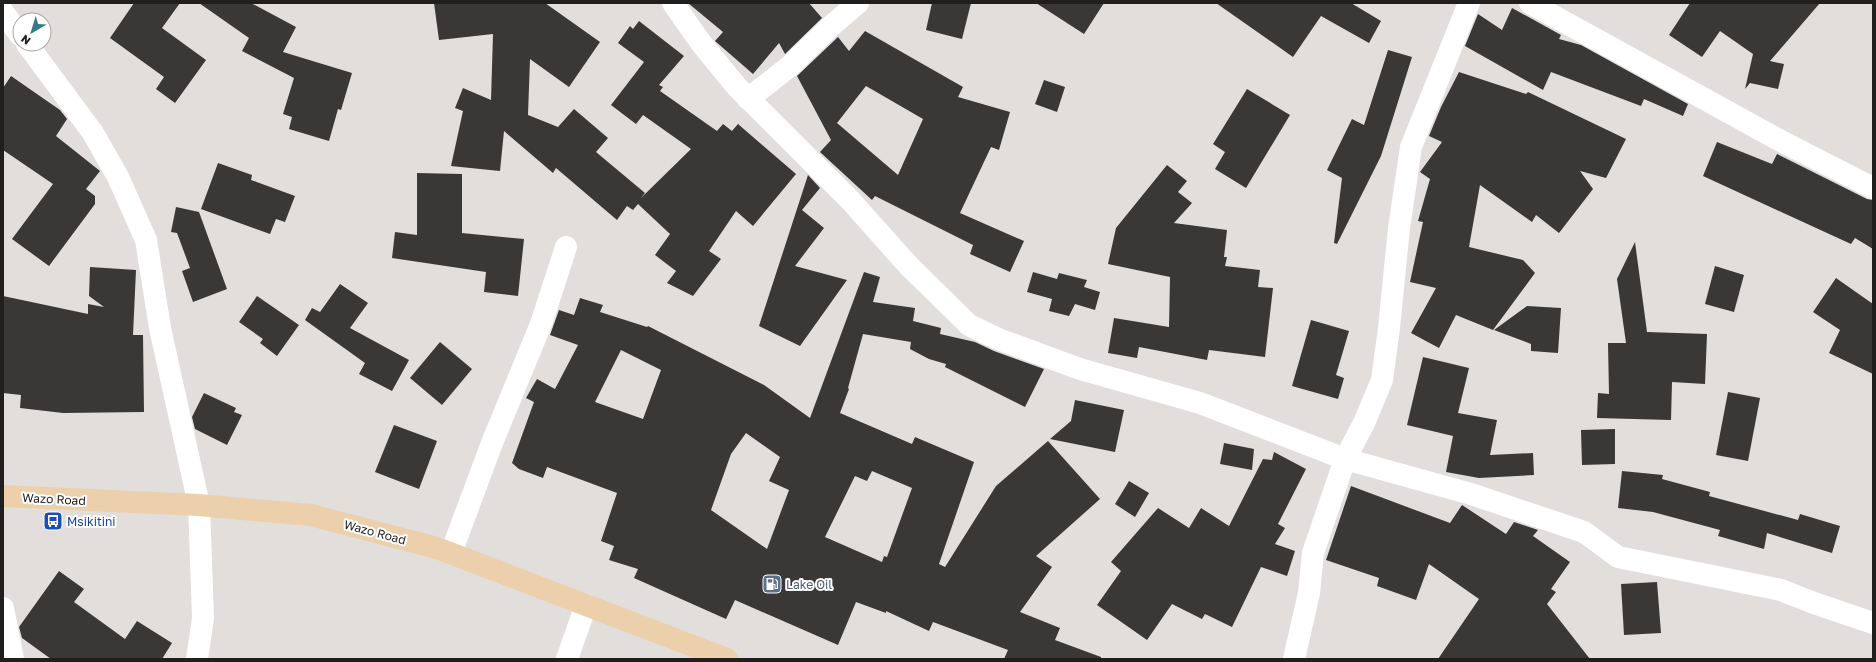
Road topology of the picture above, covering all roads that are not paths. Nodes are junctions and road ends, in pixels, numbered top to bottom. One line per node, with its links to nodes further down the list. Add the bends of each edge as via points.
1 (673, 3): 8 (street, via 701,43)
2 (858, 3): 8 (street, via 790,66)
3 (1469, 3): 11 (street, via 1411,147 1382,380 1364,424)
4 (1530, 3): 9 (street, via 1794,148)
5 (3, 12): 6 (street)
6 (12, 24)
7 (33, 52): 13 (street, via 94,133 118,177 146,240 160,328)
8 (748, 99): 11 (street, via 850,200 908,265 969,325 998,339 1080,370 1200,403)
9 (1873, 188)
10 (566, 247): 14 (street, via 541,324 492,443)
11 (1345, 459): 17 (street, via 1471,494 1584,532 1618,557 1781,590); 22 (street, via 1313,553 1309,593)
12 (3, 496): 13 (main road, Wazo Road)
13 (199, 505): 14 (main road, Wazo Road, via 311,515); 19 (street, via 203,618)
14 (451, 553): 15 (main road, Wazo Road)
15 (586, 605): 20 (street); 21 (main road, Wazo Road)
16 (3, 608): 18 (street)
17 (1873, 623)
18 (13, 659)
19 (197, 659)
20 (567, 659)
21 (727, 659)
22 (1294, 659)

